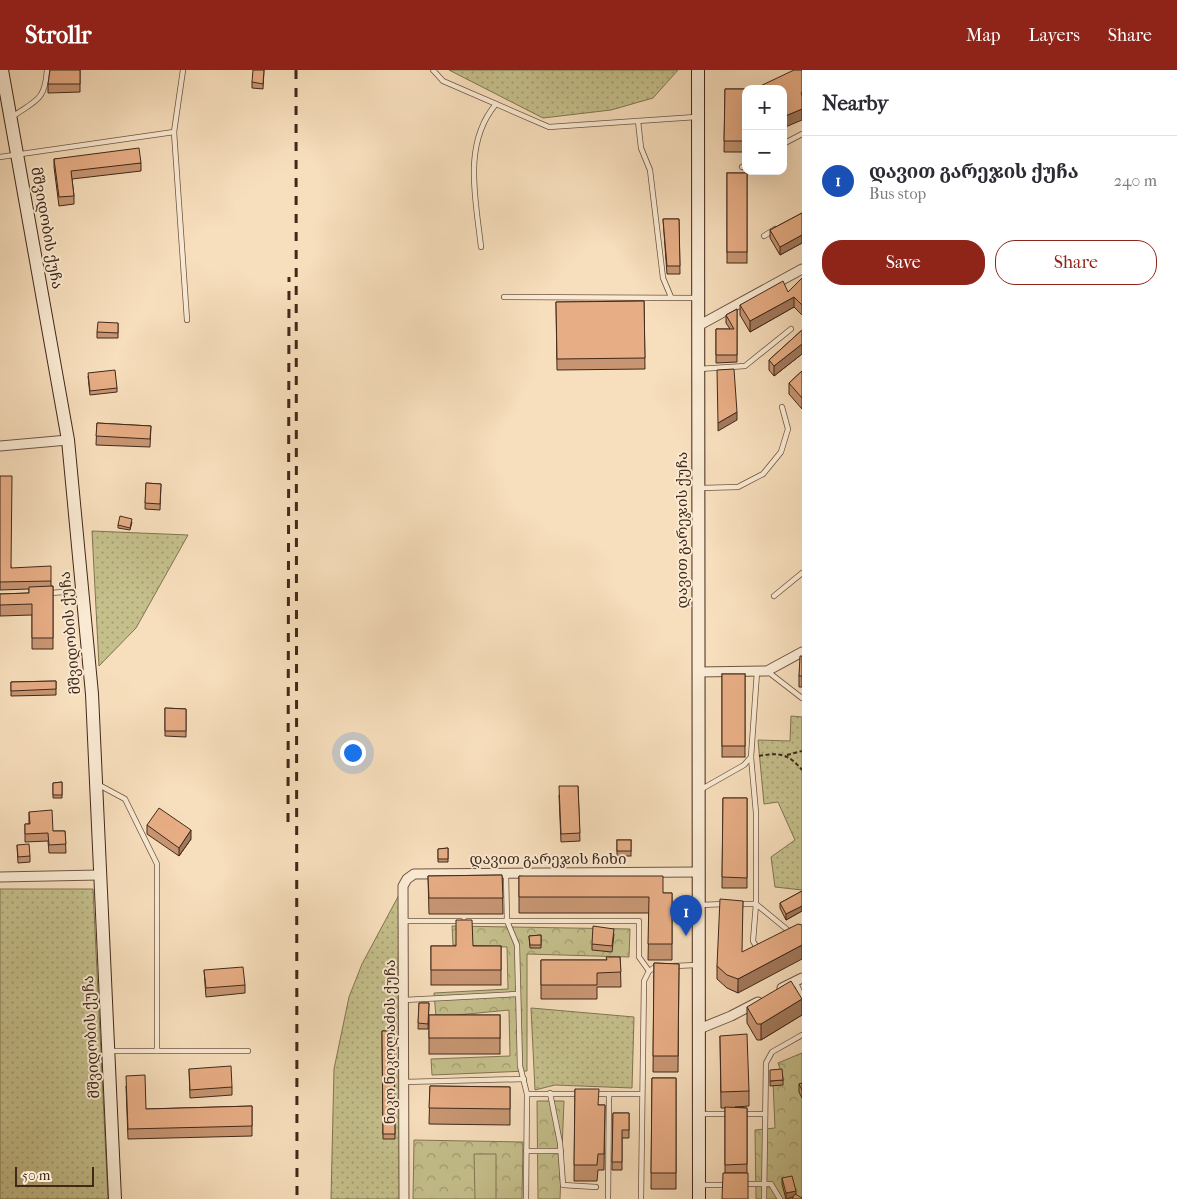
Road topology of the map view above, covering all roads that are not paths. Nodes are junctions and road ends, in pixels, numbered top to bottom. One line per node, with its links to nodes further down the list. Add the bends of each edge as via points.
1 (2, 70): 7 (main road, მშვიდობის ქუჩა)
2 (48, 70): 7 (lane, via 46,90)
3 (182, 70): 10 (lane)
4 (433, 70): 6 (lane, via 443,81)
5 (698, 70): 8 (main road, დავით გარეჯის ქუჩა)
6 (496, 104): 9 (lane, via 549,127); 17 (lane, via 479,132 475,158 473,179)
7 (11, 117): 13 (main road, მშვიდობის ქუჩა)
8 (698, 117): 9 (lane); 21 (main road, დავით გარეჯის ქუჩა)
9 (638, 121): 20 (lane, via 641,148 650,170 663,278)
10 (174, 132): 13 (lane); 22 (lane)
11 (802, 134): 12 (lane)
12 (787, 142)
13 (18, 155): 14 (lane); 27 (main road, მშვიდობის ქუჩა)
14 (0, 157)
15 (779, 227): 16 (lane)
16 (764, 236)
17 (481, 248)
18 (802, 269): 23 (street)
19 (504, 297): 20 (lane)
20 (671, 297): 21 (lane)
21 (698, 298): 23 (main road, დავით გარეჯის ქუჩა)
22 (187, 320)
23 (698, 326): 25 (main road, დავით გარეჯის ქუჩა)
24 (792, 329): 25 (lane, via 745,366)
25 (698, 369): 29 (main road, დავით გარეჯის ქუჩა)
26 (782, 407): 29 (lane, via 788,429 781,452 763,474 738,487)
27 (68, 440): 28 (street); 31 (main road, მშვიდობის ქუჩა)
28 (0, 446)
29 (698, 488): 36 (main road, დავით გარეჯის ქუჩა)
30 (802, 573): 33 (lane)
31 (82, 591): 32 (lane); 40 (main road, მშვიდობის ქუჩა, via 92,694)
32 (46, 593)
33 (774, 596)
34 (802, 652): 35 (street)
35 (768, 671): 37 (street); 38 (lane)
36 (698, 672): 37 (street); 41 (main road, დავით გარეჯის ქუჩა)
37 (757, 672): 39 (lane)
38 (802, 698)
39 (751, 757): 41 (lane, via 744,765); 47 (lane, via 756,813)
40 (95, 782): 44 (main road, მშვიდობის ქუჩა); 65 (lane, via 125,799 157,864)
41 (699, 790): 42 (main road, დავით გარეჯის ქუჩა)
42 (699, 872): 43 (street, დავით გარეჯის ჩიხი); 48 (main road, დავით გარეჯის ქუჩა)
43 (506, 874): 46 (street, დავით გარეჯის ჩიხი, via 414,874); 50 (lane)
44 (99, 875): 45 (street); 64 (main road, მშვიდობის ქუჩა)
45 (0, 877)
46 (403, 886): 49 (street, ნიკო ნიკოლაძის ქუჩა)
47 (756, 904): 48 (lane); 52 (lane); 54 (lane, via 753,941 755,948)
48 (699, 905): 55 (main road, დავით გარეჯის ქუჩა)
49 (403, 921): 50 (lane); 60 (street, ნიკო ნიკოლაძის ქუჩა)
50 (507, 921): 56 (lane, via 639,921 639,957); 58 (lane, via 517,945)
51 (797, 927): 52 (lane)
52 (790, 932): 53 (lane)
53 (783, 936)
54 (762, 948)
55 (699, 965): 56 (lane, via 656,966); 61 (main road, დავით გარეჯის ქუჩა)
56 (649, 971): 71 (lane, via 644,980)
57 (799, 980): 59 (lane); 61 (street)
58 (518, 994): 60 (lane); 66 (lane, via 520,1066)
59 (802, 996)
60 (404, 1000): 67 (street, ნიკო ნიკოლაძის ქუჩა)
61 (699, 1029): 72 (main road, დავით გარეჯის ქუჩა)
62 (802, 1035): 73 (lane, via 777,1049 766,1063)
63 (248, 1050): 65 (lane)
64 (108, 1051): 65 (lane); 79 (main road, მშვიდობის ქუჩა)
65 (157, 1051)
66 (524, 1079): 67 (lane); 69 (lane)
67 (404, 1082): 80 (street, ნიკო ნიკოლაძის ქუჩა)
68 (550, 1093): 69 (lane); 70 (lane); 75 (lane)
69 (527, 1094): 74 (lane)
70 (609, 1094): 71 (lane); 82 (lane)
71 (642, 1094): 83 (lane)
72 (699, 1114): 73 (lane); 77 (main road, დავით გარეჯის ქუჩა)
73 (765, 1114): 76 (lane)
74 (526, 1151): 75 (lane); 81 (lane)
75 (560, 1151): 78 (lane, via 563,1185)
76 (765, 1184): 77 (lane); 85 (lane); 86 (lane, via 771,1184)
77 (699, 1185): 84 (main road, დავით გარეჯის ქუჩა)
78 (596, 1187)
79 (115, 1199)
80 (404, 1199)
81 (526, 1199)
82 (608, 1199)
83 (641, 1199)
84 (699, 1199)
85 (764, 1199)
86 (780, 1199)

